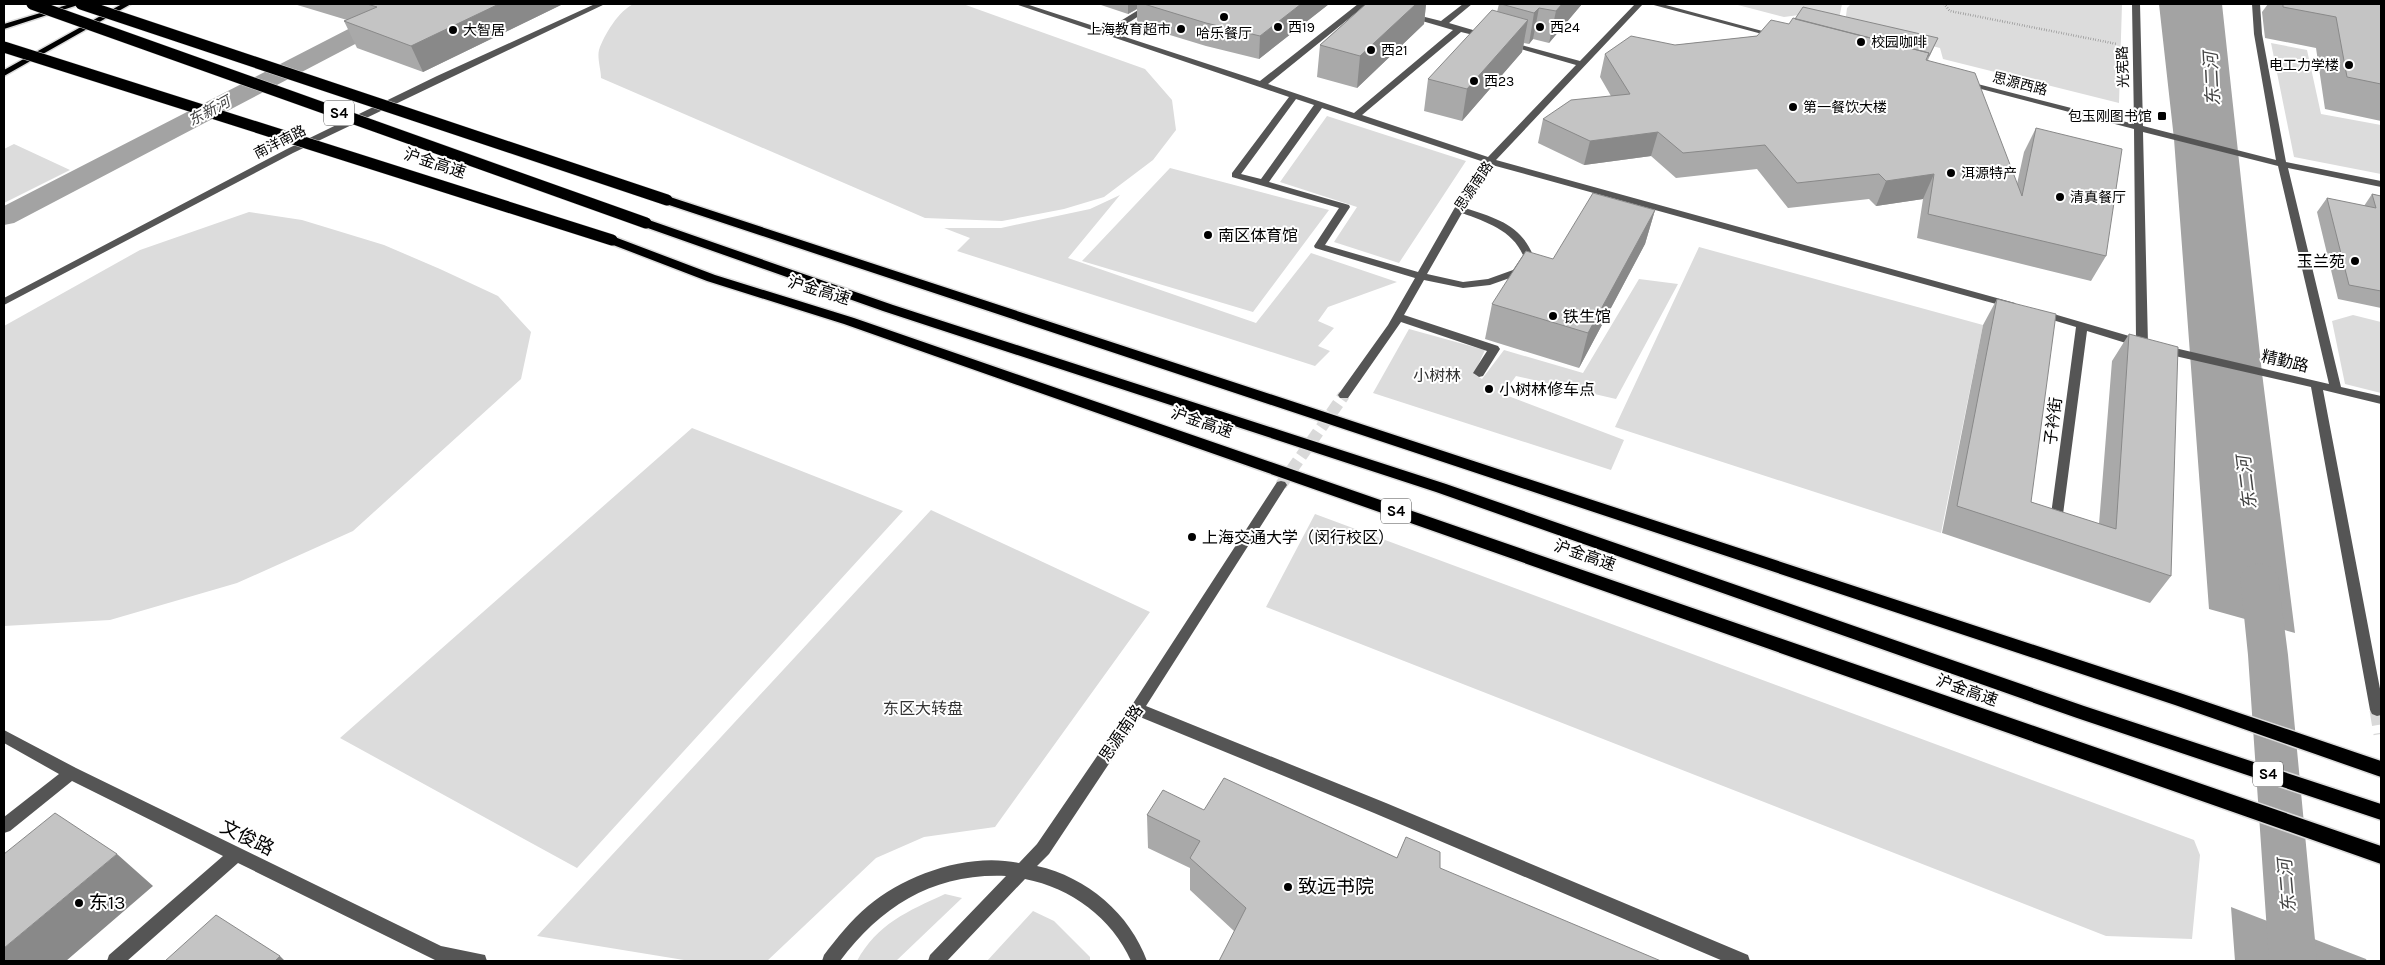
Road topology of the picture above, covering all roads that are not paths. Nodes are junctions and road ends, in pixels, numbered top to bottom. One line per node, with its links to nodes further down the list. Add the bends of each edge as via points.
1 (32, 4): 51 (highway, 沪金高速 / S4, bridge, via 888,308 1441,488 2083,713)
2 (77, 4): 16 (main road)
3 (81, 4): 49 (highway, S4, bridge)
4 (127, 4): 22 (main road)
5 (601, 4): 35 (street, 南洋南路, via 298,147)
6 (1024, 4): 18 (street, 精勤路)
7 (1153, 4): 18 (street)
8 (1364, 4): 24 (street)
9 (1468, 4): 15 (street)
10 (1639, 4): 21 (street, 思源南路)
11 (1654, 4): 19 (street)
12 (2136, 4): 28 (street, 光宪路)
13 (2256, 4): 30 (street, via 2258,34)
14 (1400, 12): 15 (street)
15 (1443, 24): 17 (street)
16 (4, 27)
17 (1459, 29): 21 (street); 27 (street)
18 (1107, 33): 24 (street, 精勤路)
19 (1789, 39)
20 (4, 47): 54 (highway, 沪金高速 / S4, bridge, via 612,240 711,278 849,321)
21 (1581, 64): 29 (street, 思源南路)
22 (4, 73)
23 (1954, 81): 28 (street, 思源西路)
24 (1261, 85): 25 (street, 精勤路)
25 (1294, 96): 26 (street, 精勤路); 31 (street, via 1235,175)
26 (1320, 104): 27 (street, 精勤路); 31 (street)
27 (1356, 116): 29 (street, 精勤路)
28 (2137, 128): 30 (street, 思源西路); 38 (street, 光宪路)
29 (1490, 161): 33 (street, 思源南路); 37 (street, 精勤路)
30 (2282, 164): 32 (street, 思源西路); 41 (street)
31 (1264, 184): 34 (street, via 1345,207 1319,246)
32 (2381, 184)
33 (1459, 209): 34 (street, 思源南路); 34 (street, via 1498,223 1522,241 1528,256 1517,272 1490,282 1463,286)
34 (1421, 276): 36 (street, 思源南路)
35 (4, 302)
36 (1398, 317): 39 (street, via 1494,349); 42 (street, 思源南路)
37 (2082, 325): 38 (street, 精勤路); 45 (street, 子衿街)
38 (2142, 344): 40 (street, 精勤路)
39 (1479, 373)
40 (2316, 385): 41 (street, 精勤路); 47 (street)
41 (2336, 389): 43 (street, 精勤路)
42 (1344, 395)
43 (2381, 400)
44 (1281, 485): 46 (street, 思源南路)
45 (2056, 522)
46 (1137, 709): 55 (street, 思源南路, via 1043,849); 61 (street)
47 (2376, 710)
48 (4, 736): 50 (street, 文俊路)
49 (2381, 769)
50 (71, 773): 52 (street); 53 (street, 文俊路)
51 (2376, 810)
52 (4, 826)
53 (235, 855): 56 (street); 57 (street, 文俊路, via 439,954)
54 (2381, 855)
55 (1024, 869): 58 (street, via 979,868 933,878 890,899 852,932); 59 (street, 思源南路); 60 (street, via 1068,883 1104,908 1133,944)
56 (116, 961)
57 (478, 961)
58 (830, 961)
59 (936, 961)
60 (1139, 961)
61 (1742, 961)

